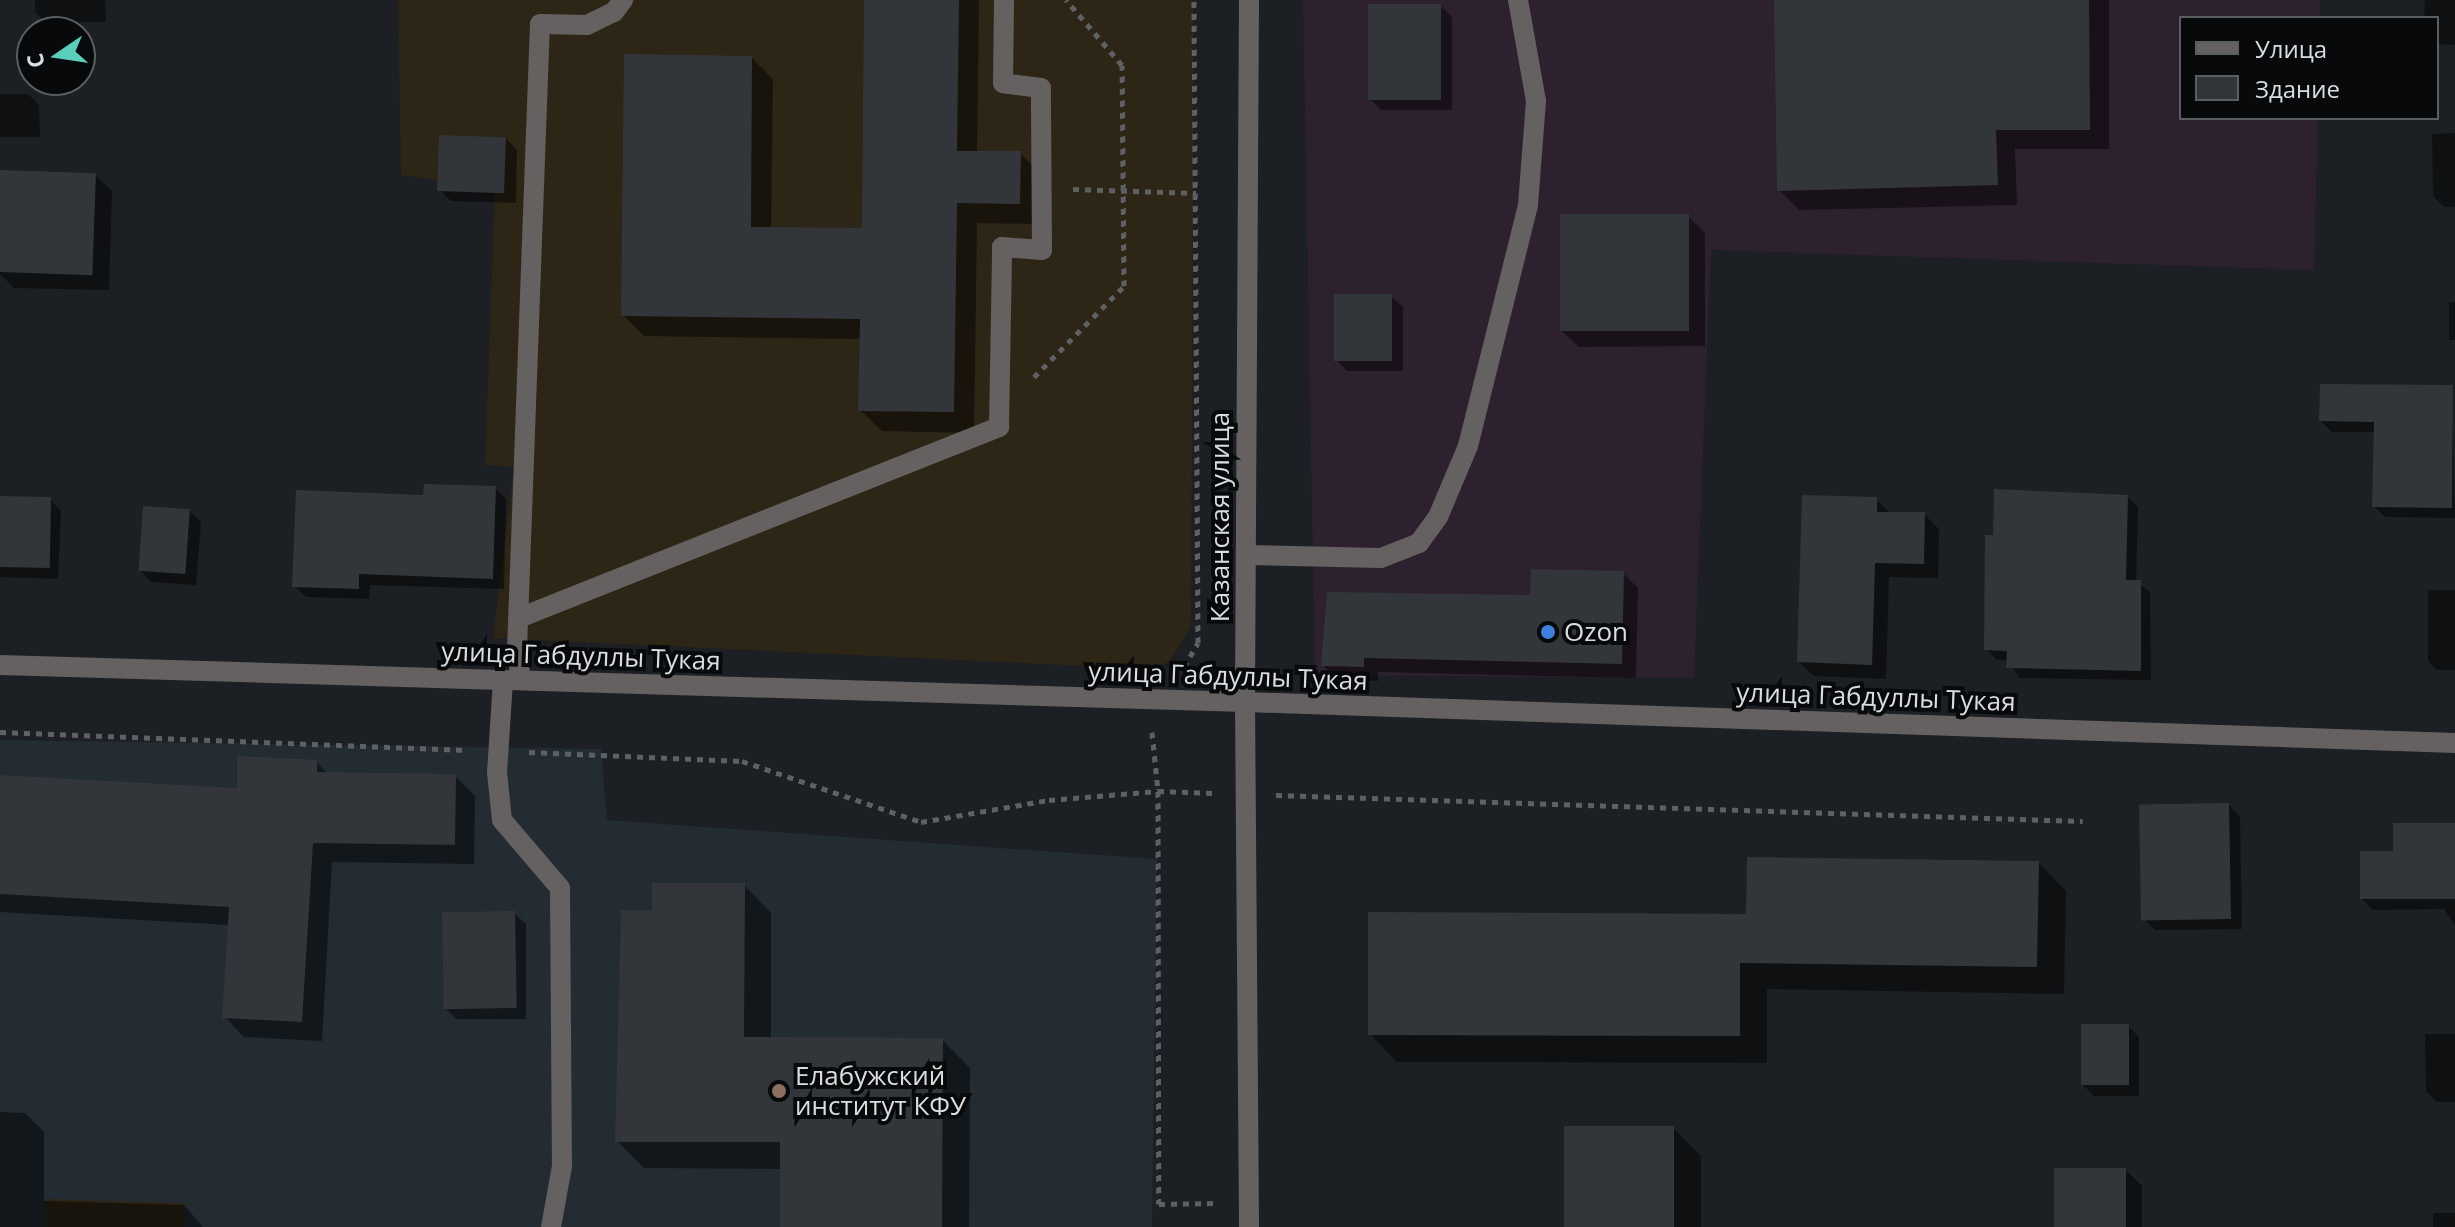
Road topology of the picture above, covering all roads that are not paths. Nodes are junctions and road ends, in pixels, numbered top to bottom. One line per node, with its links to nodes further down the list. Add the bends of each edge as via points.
1 (623, 0): 6 (street, via 614,12 587,25 540,24)
2 (1004, 0): 6 (street, via 1003,83 1041,88 1042,250 1002,247 999,427)
3 (1249, 0): 5 (street, Казанская улица)
4 (1518, 0): 5 (street, via 1536,101 1528,205 1468,446 1438,517 1419,543 1381,558)
5 (1246, 555): 9 (street, Казанская улица)
6 (519, 618): 8 (street)
7 (0, 665): 8 (street, улица Габдуллы Тукая)
8 (512, 680): 9 (street, улица Габдуллы Тукая); 11 (street, via 499,751 502,820 560,888 562,1166)
9 (1245, 702): 10 (street, улица Габдуллы Тукая); 12 (street, Казанская улица)
10 (2455, 743)
11 (551, 1227)
12 (1249, 1227)

